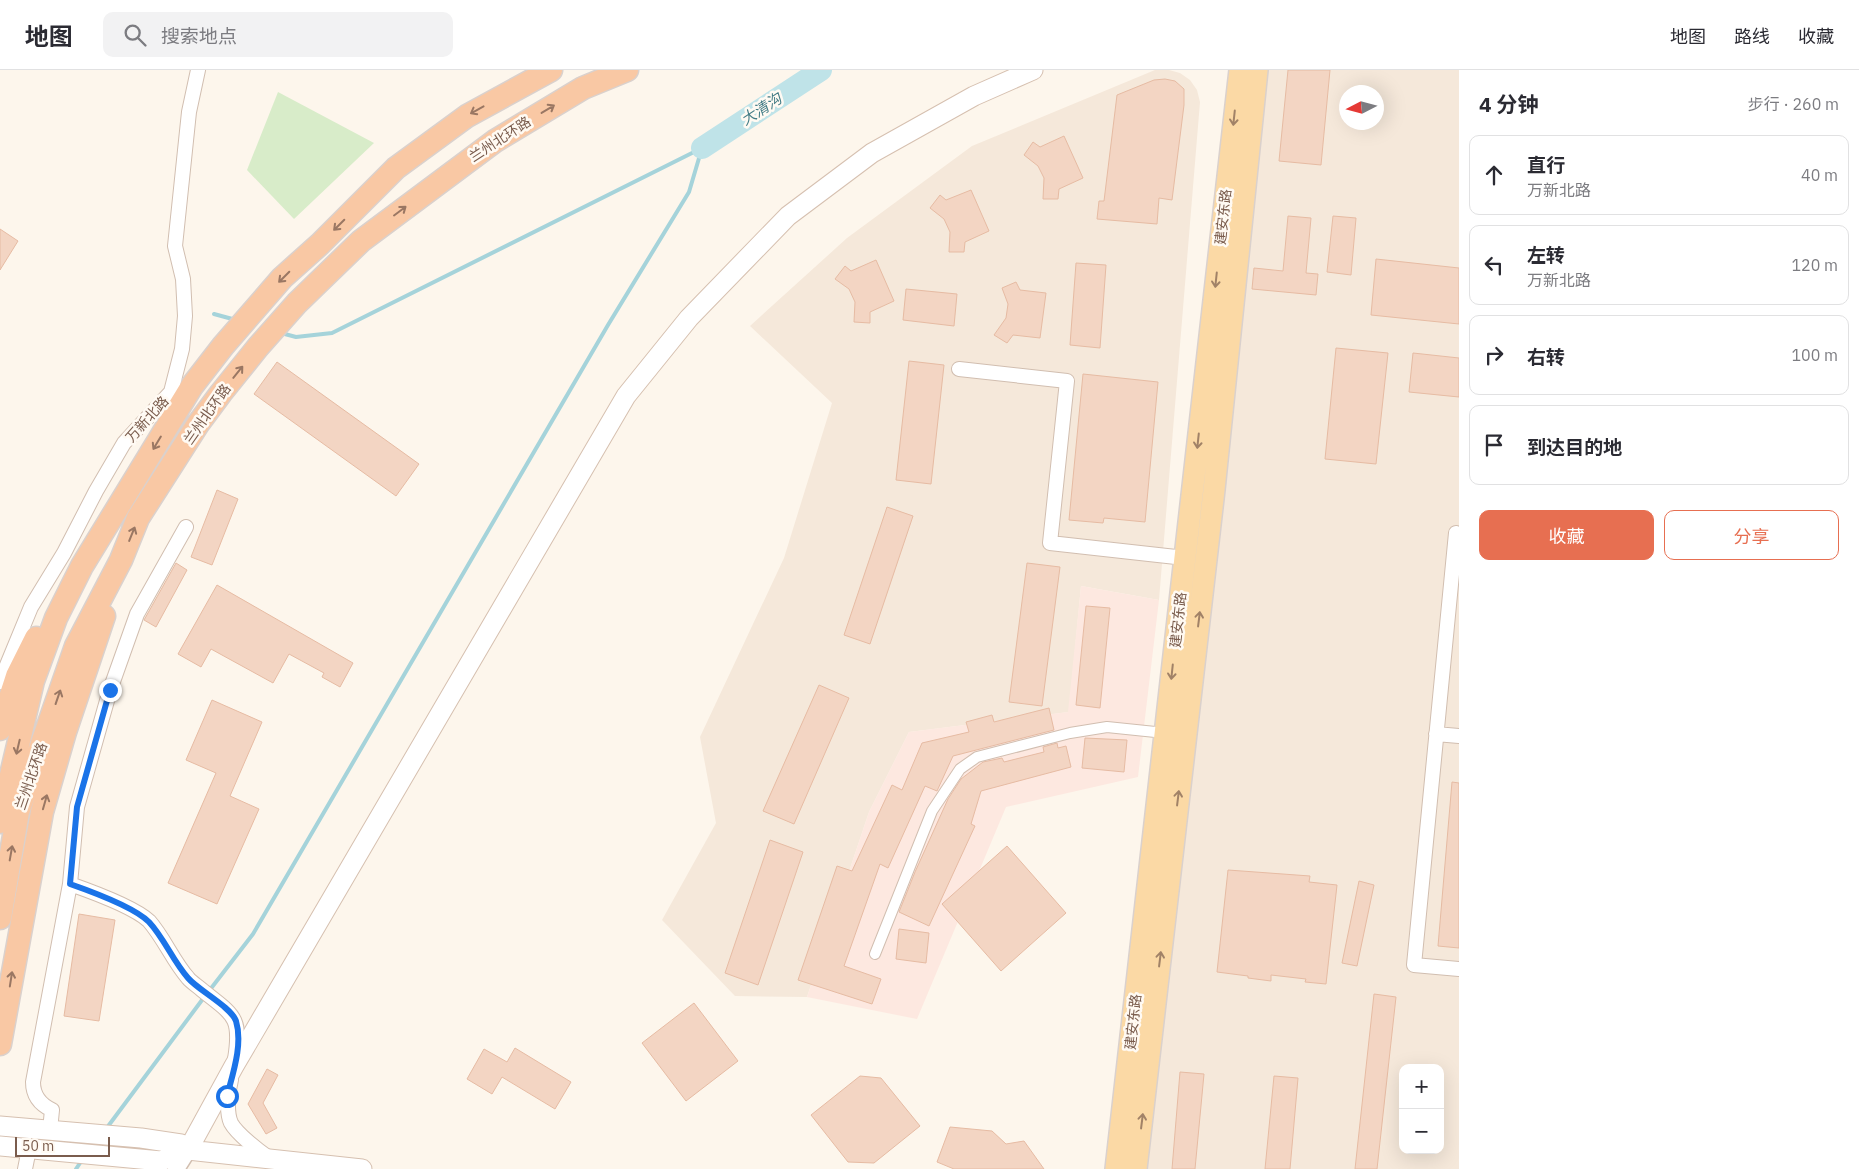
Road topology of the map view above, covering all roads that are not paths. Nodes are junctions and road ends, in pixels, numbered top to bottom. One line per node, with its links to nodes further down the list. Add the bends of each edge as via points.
1 (198, 70): 13 (street, 万新北路, via 189,112 175,246 183,279 185,316 182,349 171,392 124,443 105,475 31,607)
2 (551, 70): 12 (highway, 兰州北环路, one-way to 12, via 467,116 396,168 282,278 223,346 183,401)
3 (627, 70): 11 (highway, 兰州北环路, one-way to 3, via 138,518 198,424 297,303 361,241 495,140 583,88)
4 (1033, 70): 24 (main road, via 974,96 872,153 788,216 690,318 626,396)
5 (1240, 70): 10 (main road, 建安东路, one-way to 10)
6 (1257, 70): 36 (main road, 建安东路, one-way to 6, via 1214,490)
7 (959, 369): 10 (street, via 1067,381 1050,543)
8 (186, 527): 19 (street, via 137,614 110,690 77,807)
9 (1456, 533): 16 (street)
10 (1185, 558): 15 (main road, 建安东路, one-way to 15)
11 (121, 560): 20 (highway, 兰州北环路, one-way to 11, via 18,812 76,646); 23 (highway, one-way to 11, via 42,812)
12 (82, 566): 14 (highway, via 50,611 17,676); 18 (highway, 兰州北环路, one-way to 18, via 56,618 33,681)
13 (0, 682)
14 (0, 729)
15 (1165, 733): 21 (street, via 1108,727 1070,733 977,757 960,769 932,810); 35 (main road, 建安东路)
16 (1436, 734): 17 (street); 22 (street, via 1414,965)
17 (1459, 736)
18 (0, 822)
19 (70, 884): 24 (street, via 129,909 148,921 188,979 235,1019 238,1040); 26 (street, via 33,1082 40,1102 52,1110)
20 (0, 918)
21 (875, 954)
22 (1459, 969)
23 (0, 1044)
24 (234, 1066): 29 (main road); 30 (street, via 227,1096 231,1123 252,1146)
25 (0, 1126): 26 (main road)
26 (50, 1130): 29 (main road, via 141,1138 181,1144)
27 (0, 1146): 28 (main road)
28 (29, 1149): 31 (main road); 32 (street)
29 (188, 1150): 30 (main road); 31 (main road, via 161,1161); 33 (street)
30 (270, 1158): 34 (main road)
31 (132, 1162)
32 (25, 1169)
33 (176, 1169)
34 (362, 1169)
35 (1116, 1169)
36 (1136, 1169)

